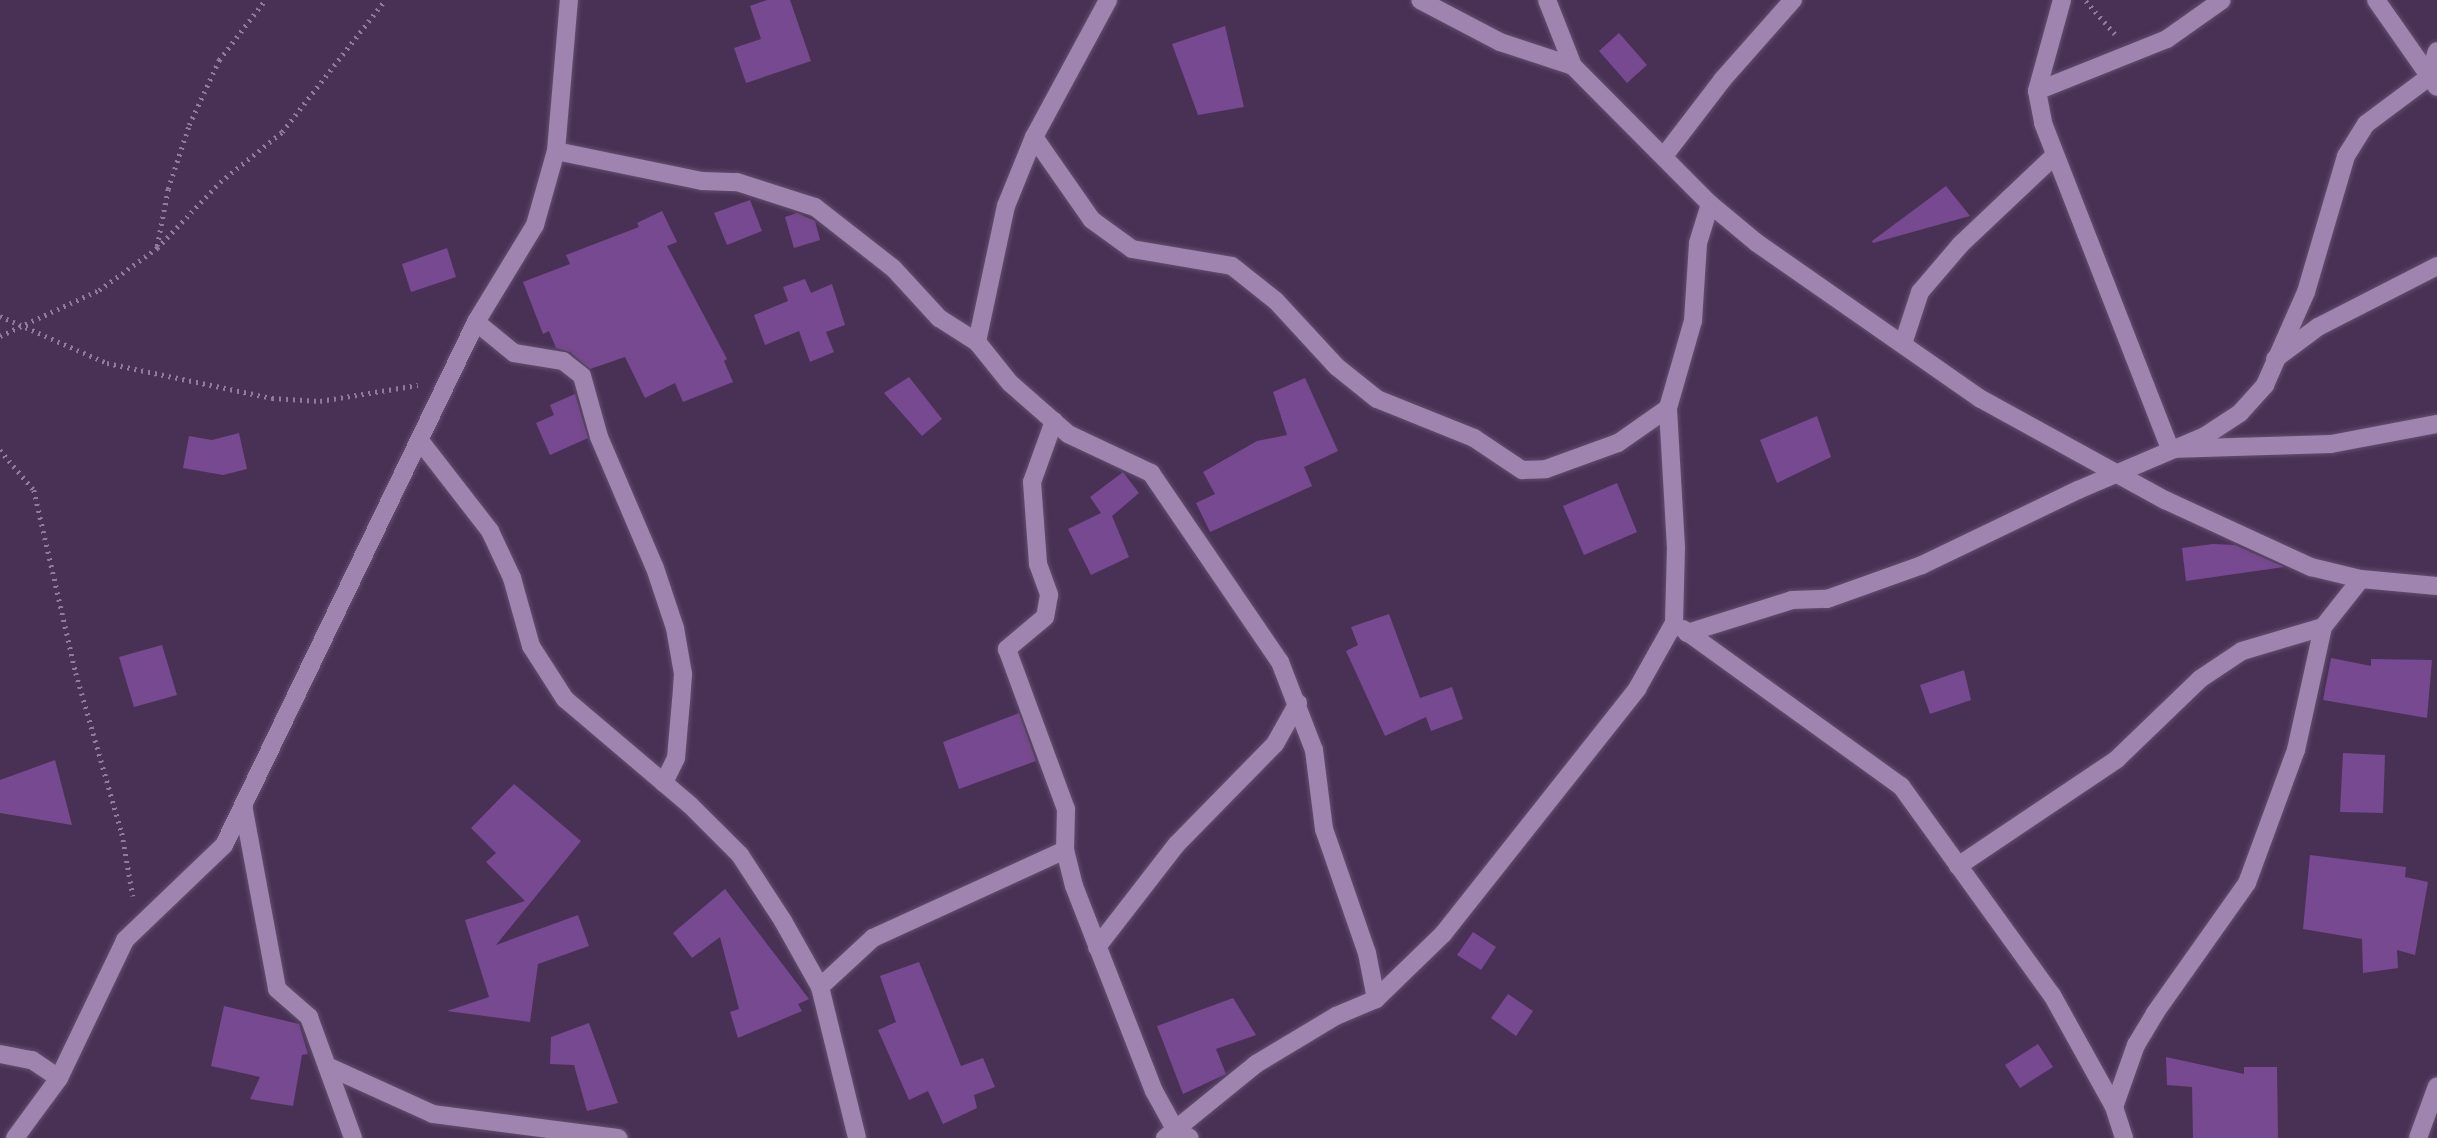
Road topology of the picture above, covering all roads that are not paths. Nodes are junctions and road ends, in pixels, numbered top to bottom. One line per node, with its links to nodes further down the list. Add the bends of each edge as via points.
1 (569, 0): 14 (street)
2 (1108, 0): 13 (street)
3 (1420, 0): 10 (street, via 1500,43)
4 (1547, 0): 10 (street)
5 (1793, 0): 15 (street, via 1723,79)
6 (2062, 0): 12 (street)
7 (2222, 0): 12 (street, via 2167,39)
8 (2376, 0): 11 (street)
9 (2437, 51): 11 (street)
10 (1573, 66): 15 (street)
11 (2433, 82): 22 (street, via 2366,124 2346,156 2306,292)
12 (2037, 90): 16 (street)
13 (1034, 137): 20 (street, via 1006,206); 23 (street, via 1092,220 1132,249 1232,266 1302,326 1336,368 1377,399 1474,438 1522,470 1546,469 1618,443 1647,427)
14 (556, 151): 19 (street, via 535,225); 20 (street, via 702,181 737,182 815,206 894,269 939,318)
15 (1664, 156): 17 (street)
16 (2054, 156): 21 (street, via 1961,244 1920,292); 27 (street)
17 (1710, 204): 21 (street, via 1757,243); 23 (street, via 1699,243 1693,321)
18 (2437, 266): 22 (street, via 2318,327)
19 (476, 322): 26 (street); 34 (street, via 514,353 564,361 582,376 599,437 655,568 675,628 683,674 676,758)
20 (976, 342): 24 (street, via 1010,383)
21 (1903, 344): 28 (street, via 1981,399)
22 (2273, 361): 27 (street, via 2265,386 2239,413 2205,436)
23 (1668, 408): 32 (street)
24 (1054, 421): 33 (street, via 1068,434 1151,474 1202,554 1257,623); 36 (street, via 1032,482 1038,565 1049,595 1045,618 1007,649 1066,809)
25 (2437, 424): 27 (street, via 2331,444)
26 (421, 442): 34 (street, via 490,531 512,578 531,646 565,699); 35 (street)
27 (2169, 449): 28 (street)
28 (2115, 474): 29 (street, via 2268,550); 32 (street, via 1922,565 1849,592 1827,599 1792,600)
29 (2361, 579): 30 (street); 31 (street)
30 (2437, 586)
31 (2323, 627): 37 (street, via 2242,651 2200,679 2117,759); 45 (street, via 2296,750 2247,883 2155,1013 2136,1045)
32 (1680, 628): 37 (street, via 1900,786); 40 (street, via 1563,788 1443,934)
33 (1298, 703): 38 (street, via 1275,744 1177,844); 40 (street, via 1314,750 1324,829 1367,953)
34 (664, 783): 39 (street, via 740,855)
35 (243, 805): 42 (street, via 278,989 309,1017); 43 (street, via 224,845 125,940)
36 (1065, 850): 38 (street); 39 (street, via 873,938)
37 (1958, 866): 45 (street, via 2052,995)
38 (1097, 947): 46 (street, via 1139,1055)
39 (820, 987): 50 (street)
40 (1376, 999): 46 (street, via 1336,1016 1256,1064)
41 (0, 1054): 43 (street, via 32,1060)
42 (327, 1066): 48 (street); 49 (street, via 433,1114)
43 (59, 1078): 47 (street)
44 (2437, 1086): 52 (street)
45 (2114, 1107): 51 (street)
46 (1177, 1135)
47 (15, 1138)
48 (353, 1138)
49 (618, 1138)
50 (857, 1138)
51 (2124, 1138)
52 (2418, 1138)

